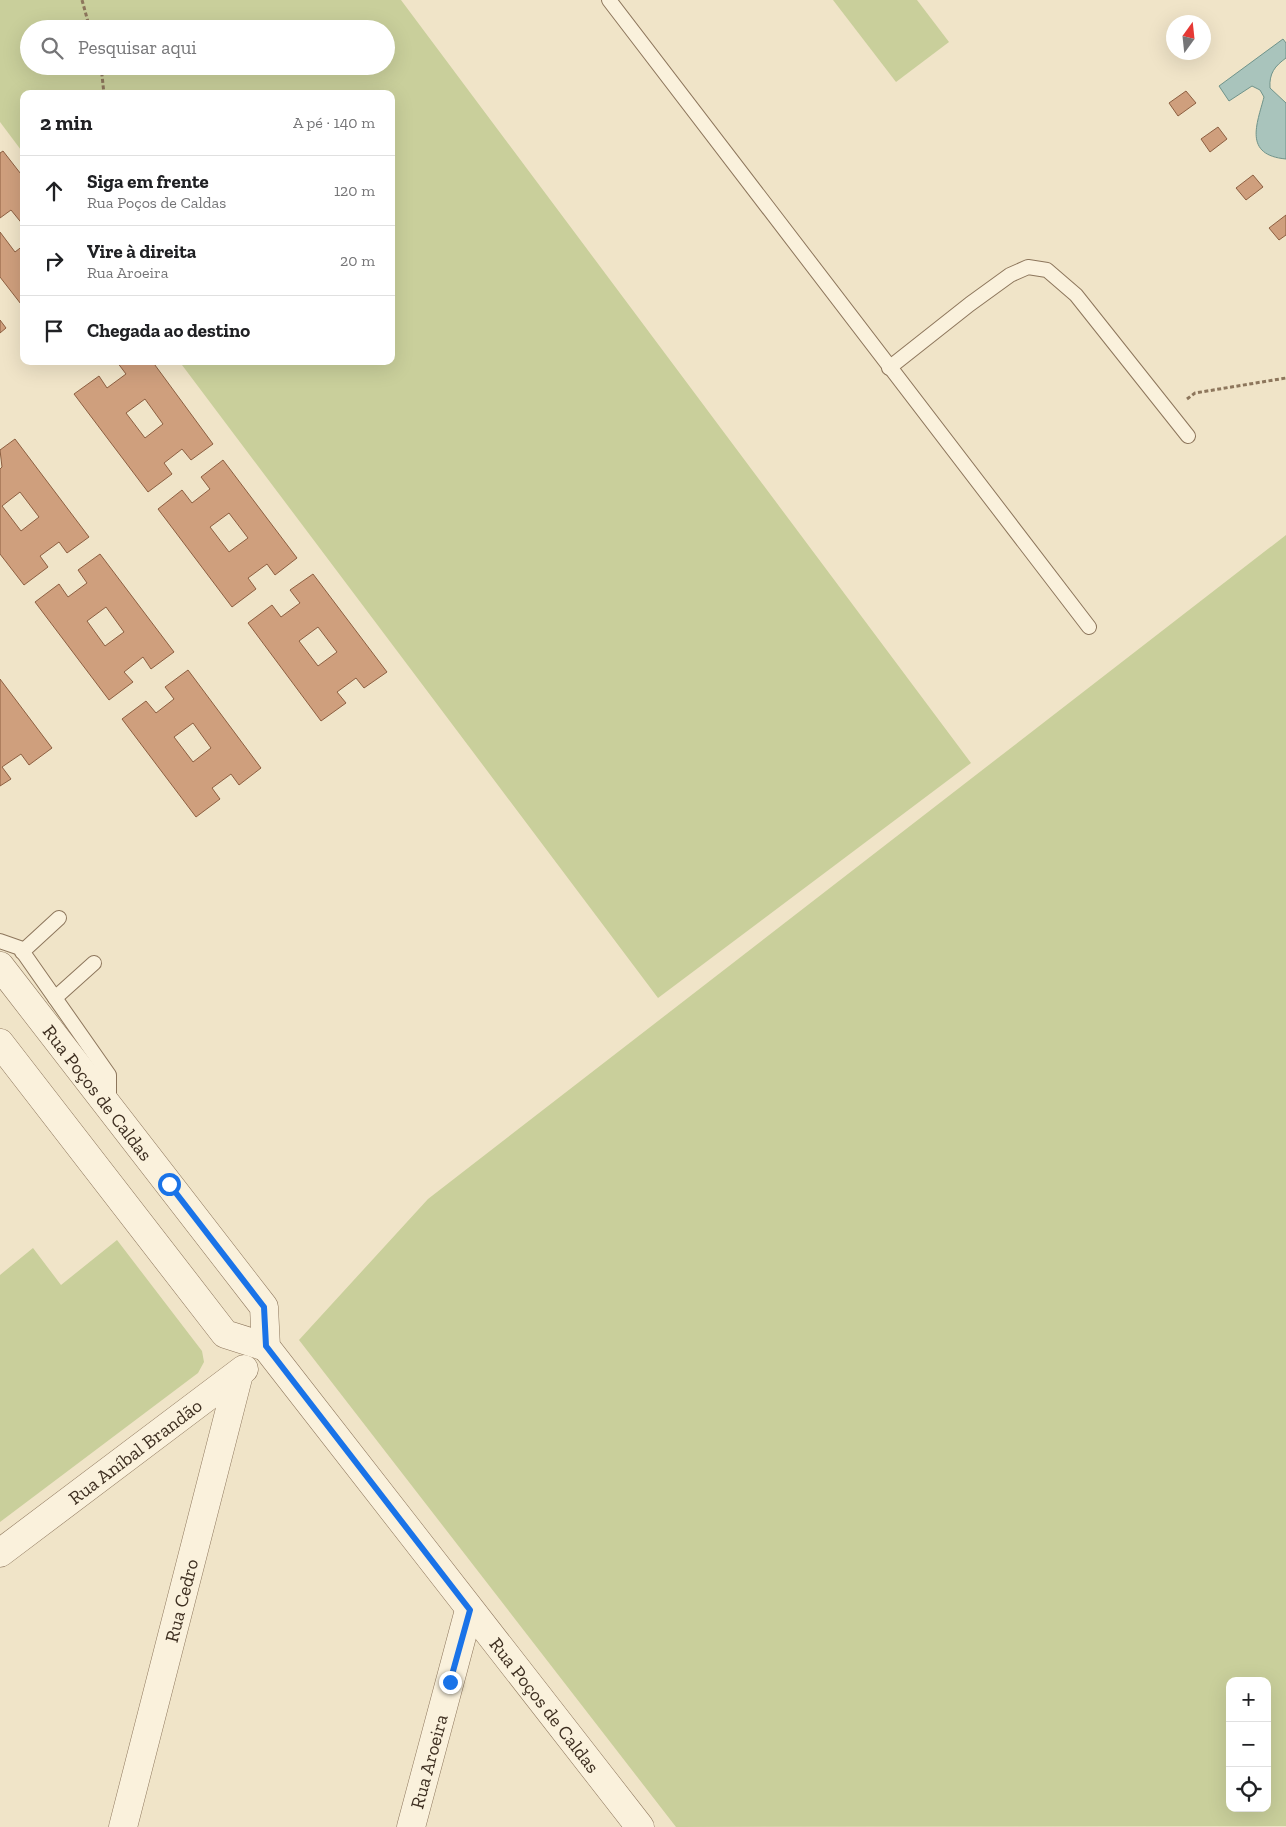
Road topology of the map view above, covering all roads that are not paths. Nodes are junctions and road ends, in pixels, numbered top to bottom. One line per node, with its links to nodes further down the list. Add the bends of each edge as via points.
1 (609, 0): 2 (lane)
2 (889, 368): 3 (lane, via 1010,275 1028,267 1048,270 1076,295); 4 (lane)
3 (1188, 436)
4 (1089, 627)
5 (60, 918): 7 (lane)
6 (0, 941): 7 (lane, via 20,948)
7 (11, 959): 9 (lane); 11 (street, Rua Poços de Caldas)
8 (94, 963): 9 (lane)
9 (55, 998): 11 (lane, via 109,1075)
10 (0, 1043): 12 (street, via 225,1334)
11 (109, 1107): 12 (street, Rua Poços de Caldas, via 264,1307)
12 (266, 1346): 13 (street, Rua Aníbal Brandão); 15 (street, Rua Poços de Caldas)
13 (239, 1374): 14 (street, Rua Aníbal Brandão); 16 (street, Rua Cedro)
14 (0, 1553)
15 (470, 1610): 17 (street, Rua Aroeira); 18 (street, Rua Poços de Caldas)
16 (123, 1827)
17 (410, 1827)
18 (640, 1827)

